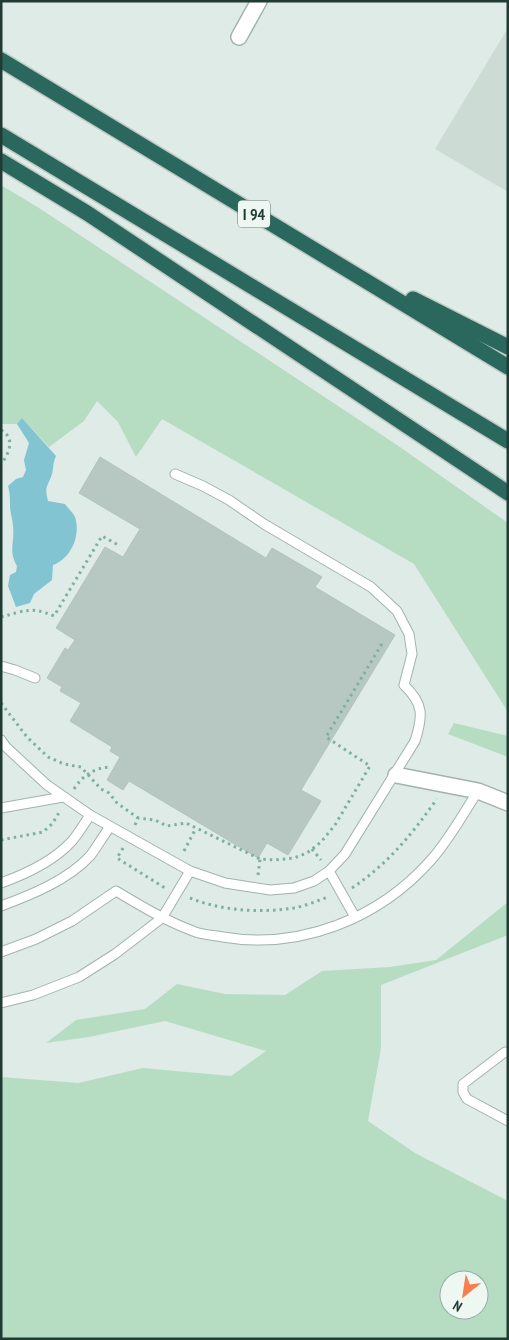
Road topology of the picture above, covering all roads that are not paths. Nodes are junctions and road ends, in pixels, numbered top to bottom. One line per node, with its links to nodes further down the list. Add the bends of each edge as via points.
1 (259, 1): 2 (street)
2 (239, 37)
3 (1, 60): 6 (highway, I 94)
4 (1, 135): 9 (highway)
5 (1, 161): 11 (highway, via 95,218)
6 (304, 244): 7 (highway); 8 (highway, I 94)
7 (508, 347)
8 (508, 367)
9 (508, 442)
10 (176, 474): 15 (lane, via 220,495 371,587 397,611 409,634 412,654 404,685 420,707 421,724)
11 (508, 493)
12 (1, 666): 13 (lane)
13 (35, 678)
14 (1, 740): 17 (lane, via 47,785)
15 (396, 775): 16 (street); 23 (lane, via 345,854)
16 (478, 792): 18 (street); 26 (lane, via 431,860 404,886)
17 (63, 796): 19 (lane); 20 (lane)
18 (508, 803)
19 (1, 808)
20 (90, 815): 21 (lane); 24 (lane, via 72,841 50,860)
21 (110, 827): 22 (lane); 25 (lane, via 89,856 65,876 39,892)
22 (190, 871): 23 (lane, via 225,883 270,890 314,881); 27 (lane)
23 (329, 871): 26 (lane)
24 (1, 883)
25 (1, 906)
26 (355, 917): 27 (lane, via 326,930 291,938 244,940 195,932)
27 (162, 918): 28 (lane, via 116,890 72,921); 29 (lane, via 79,977 33,995)
28 (1, 952)
29 (1, 1003)
30 (508, 1053): 31 (lane, via 505,1052 463,1084 467,1098)
31 (508, 1121)

